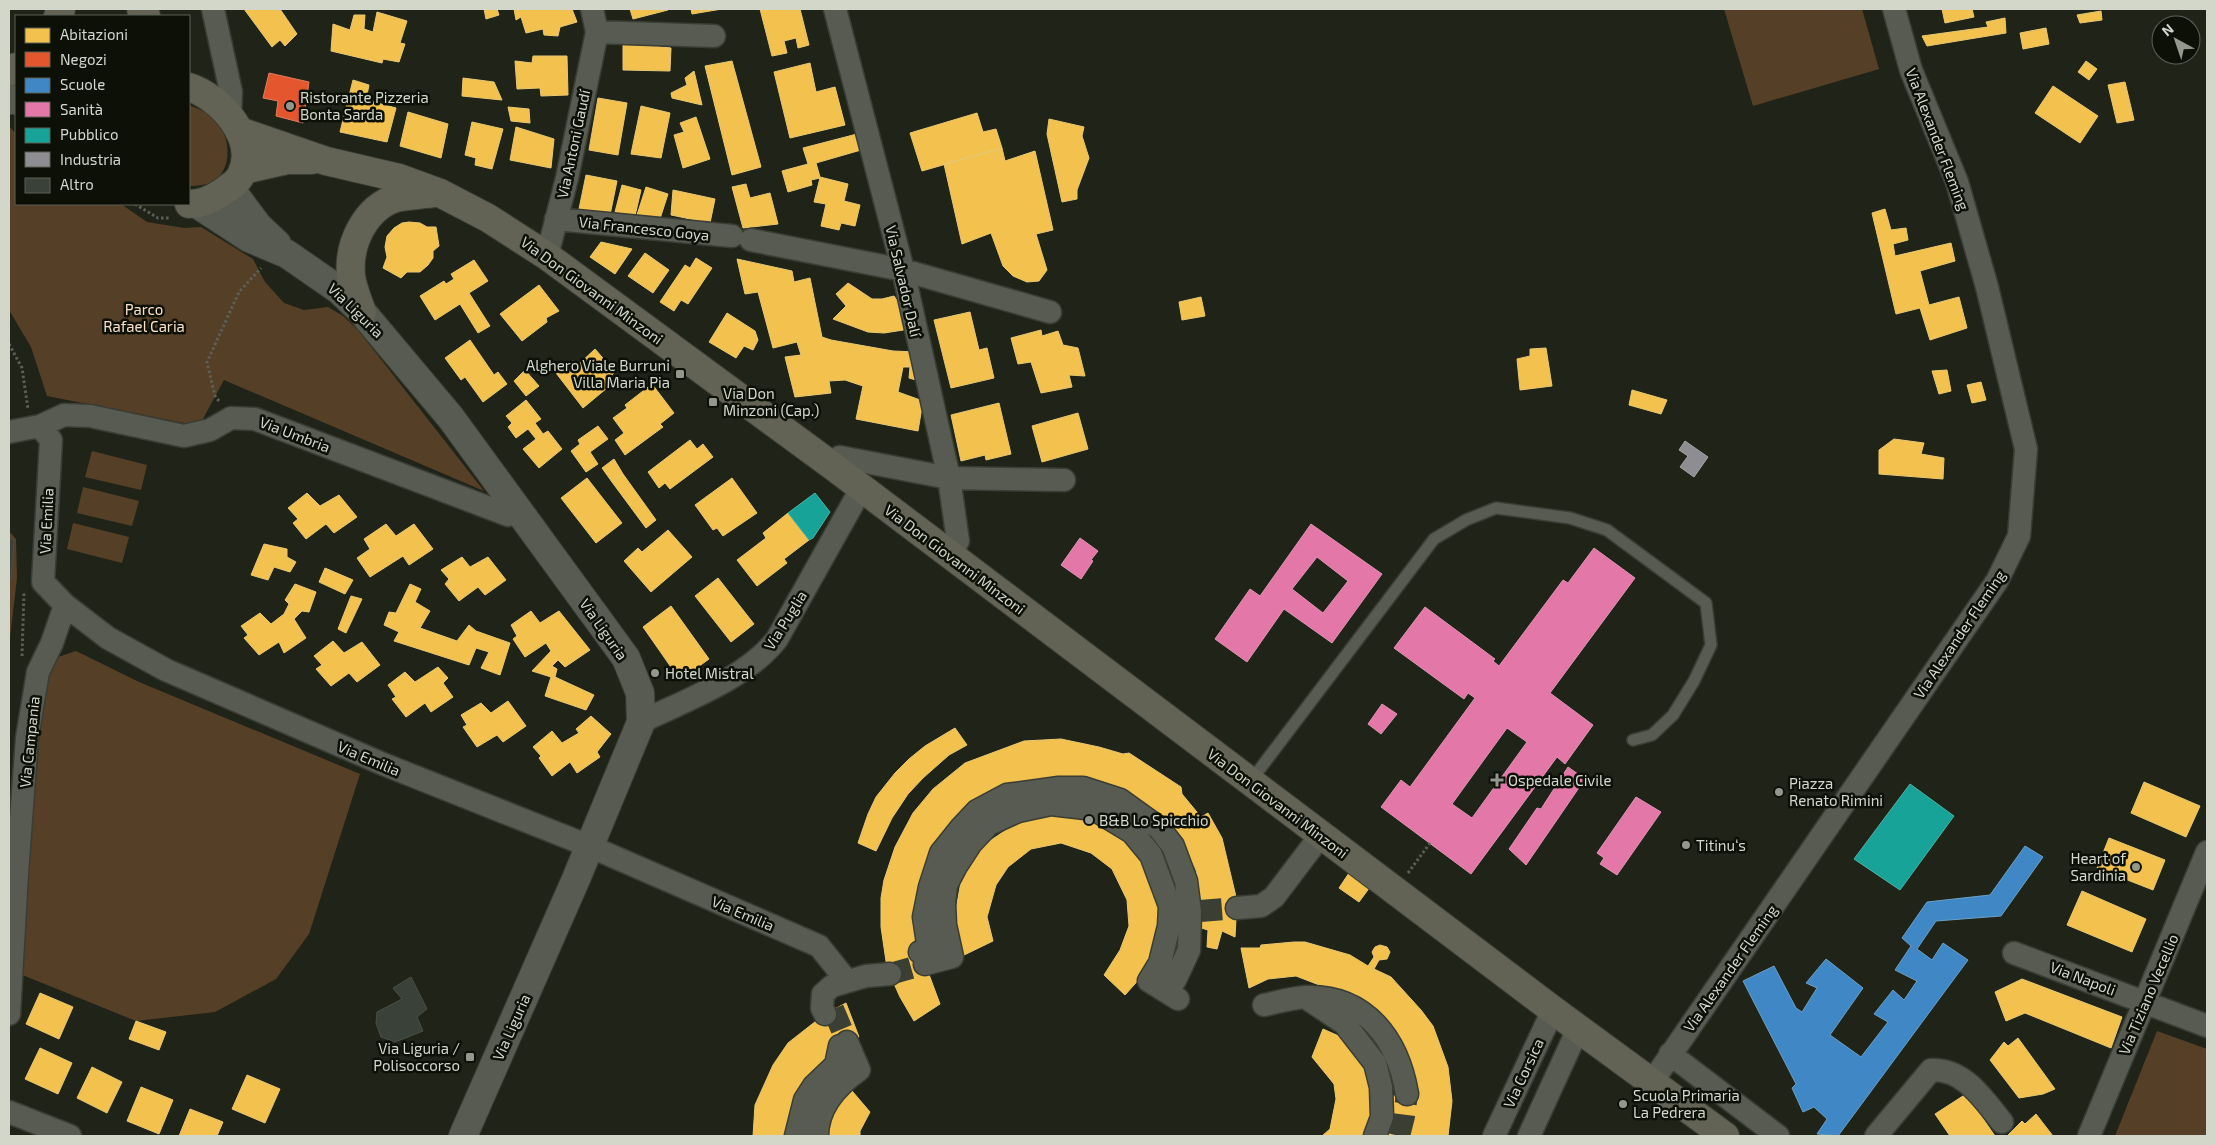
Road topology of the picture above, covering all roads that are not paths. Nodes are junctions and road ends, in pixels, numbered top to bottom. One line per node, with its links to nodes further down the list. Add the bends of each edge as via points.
1 (213, 9): 8 (street, via 231,92)
2 (592, 9): 5 (street, Via Antoni Gaudí)
3 (834, 9): 16 (street, Via Salvador Dalí)
4 (1894, 9): 49 (street, Via Alexander Fleming, via 1911,70 1957,182 1987,287 2026,449 2019,536 1992,588)
5 (597, 32): 6 (street); 13 (street, Via Antoni Gaudí)
6 (714, 36)
7 (192, 86): 8 (main road, via 213,99)
8 (234, 124): 9 (main road, Via Don Giovanni Minzoni); 10 (main road, via 243,142 245,156)
9 (326, 161): 10 (main road, Via Don Giovanni Minzoni, via 287,160); 11 (main road, Via Don Giovanni Minzoni, via 399,178)
10 (236, 178): 12 (main road, Via Don Giovanni Minzoni, via 212,199); 14 (street, Via Liguria, via 258,226)
11 (440, 193): 15 (main road, Via Don Giovanni Minzoni, via 488,218); 17 (main road, via 397,198 365,219 352,248 351,276)
12 (193, 204): 14 (street, Via Liguria, via 249,238)
13 (556, 219): 15 (street, Via Antoni Gaudí); 16 (street, Via Francesco Goya, via 742,238)
14 (287, 254): 17 (street, Via Liguria, via 339,290)
15 (547, 256): 21 (main road, Via Don Giovanni Minzoni)
16 (903, 270): 18 (street, Via Francesco Goya); 22 (street, Via Salvador Dalí)
17 (362, 312): 25 (street, Via Liguria, via 451,418)
18 (1050, 312)
19 (35, 420): 20 (street, Via Umbria); 25 (street, Via Umbria, via 64,415 90,416 184,436 210,430 231,418 255,419 508,514); 27 (street, Via Emilia, via 51,440 42,582)
20 (9, 432)
21 (834, 467): 22 (street, via 840,458); 24 (main road, Via Don Giovanni Minzoni)
22 (949, 478): 23 (street); 26 (street, Via Salvador Dalí, via 958,541)
23 (1064, 480)
24 (861, 489): 26 (main road, Via Don Giovanni Minzoni); 28 (street, Via Puglia, via 766,654 745,670)
25 (518, 509): 28 (street, Via Liguria, via 626,658 640,693)
26 (950, 554): 30 (main road, Via Don Giovanni Minzoni)
27 (65, 605): 32 (street, Via Emilia, via 108,638 166,670 383,764); 34 (street, Via Campania, via 38,672)
28 (641, 722): 32 (street, Via Liguria)
29 (1633, 740): 30 (lane, via 1652,735 1673,715 1694,681 1711,644 1706,603 1607,530 1570,518 1496,508 1466,520 1434,539)
30 (1250, 782): 31 (main road, Via Don Giovanni Minzoni)
31 (1321, 835): 35 (street, via 1274,897 1260,906); 45 (main road, Via Don Giovanni Minzoni)
32 (590, 846): 39 (street, Via Emilia, via 819,946); 55 (street, Via Liguria)
33 (2207, 852): 42 (street, Via Tiziano Vecellio)
34 (13, 878): 46 (street, Via Campania)
35 (1237, 908)
36 (2014, 953): 42 (street, Via Napoli)
37 (923, 958): 40 (street, via 929,950 924,917 941,853 978,811 1007,795 1083,788 1120,800 1159,828 1172,846 1186,881 1189,950 1175,980)
38 (888, 967): 39 (street)
39 (856, 979): 43 (street, via 832,986)
40 (1165, 991)
41 (1306, 997): 44 (street); 51 (street, via 1338,1000 1362,1012 1383,1031 1398,1060); 58 (street, via 1344,1023 1375,1063 1381,1087 1382,1117)
42 (2145, 1002): 47 (street, Via Napoli); 64 (street, Via Tiziano Vecellio)
43 (827, 1005)
44 (1264, 1005)
45 (1553, 1010): 48 (main road, Via Don Giovanni Minzoni); 59 (street, Via Corsica)
46 (9, 1014)
47 (2207, 1026)
48 (1578, 1028): 50 (main road, Via Don Giovanni Minzoni); 60 (street, Via Corsica)
49 (1670, 1054): 50 (street, Via Alexander Fleming); 62 (street)
50 (1652, 1082): 61 (main road, Via Don Giovanni Minzoni)
51 (1407, 1094)
52 (9, 1112): 54 (street)
53 (2002, 1122): 63 (street, via 1974,1087 1948,1072 1932,1070)
54 (70, 1136)
55 (463, 1136)
56 (796, 1136): 57 (street, via 805,1100 836,1064 844,1044 859,1070 832,1092 821,1112)
57 (817, 1136)
58 (1375, 1136)
59 (1494, 1136)
60 (1529, 1136)
61 (1726, 1136)
62 (1778, 1136)
63 (1876, 1136)
64 (2089, 1136)

